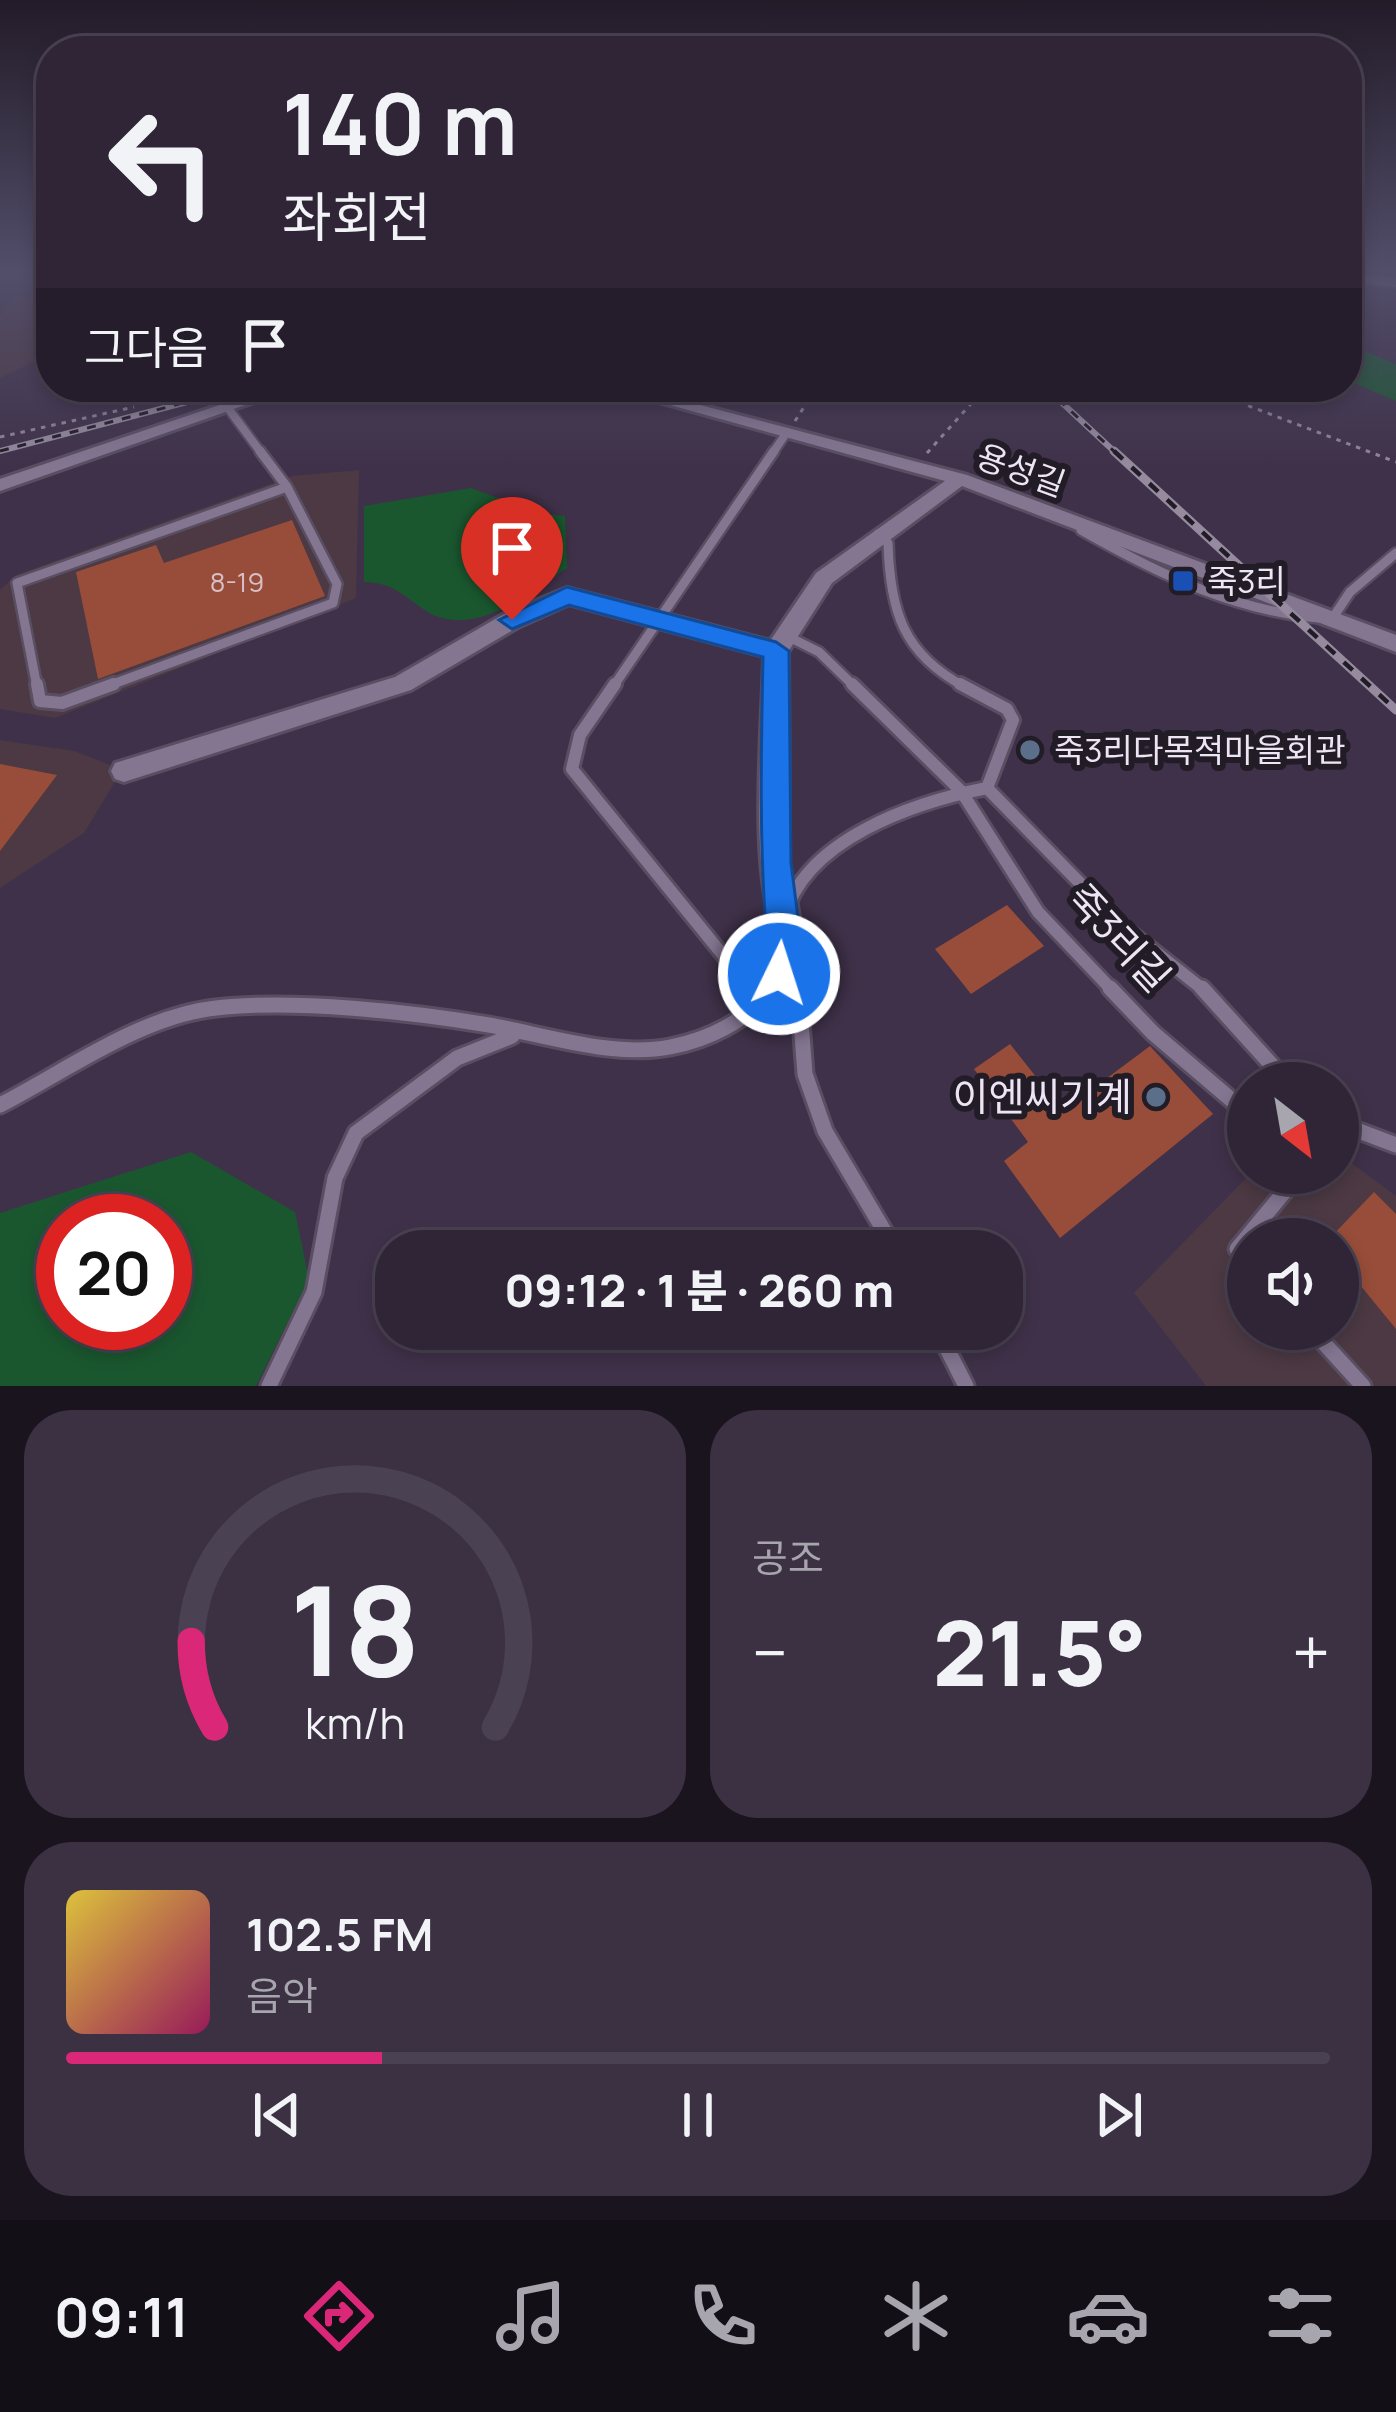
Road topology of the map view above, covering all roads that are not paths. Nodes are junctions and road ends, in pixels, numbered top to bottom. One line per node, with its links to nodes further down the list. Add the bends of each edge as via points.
1 (246, 402): 3 (street)
2 (672, 402): 4 (street, 용성길)
3 (228, 408): 6 (street); 7 (lane)
4 (788, 432): 5 (street, 용성길); 10 (lane)
5 (960, 479): 8 (street); 11 (street, 용성길)
6 (0, 484)
7 (287, 488): 7 (lane, via 16,584 40,701 62,703 333,603 337,584)
8 (878, 534): 12 (street, via 824,578); 15 (lane, via 887,543 889,582 909,644 1013,720)
9 (1396, 553): 11 (lane, via 1350,592)
10 (657, 619): 12 (street); 14 (street, via 567,596 549,600 404,684); 18 (lane, via 580,735 572,769)
11 (1333, 619): 13 (street, 용성길)
12 (781, 643): 16 (lane, 죽3리길, via 819,652); 17 (street, via 775,863)
13 (1396, 644)
14 (124, 770)
15 (987, 788): 16 (lane); 20 (lane, via 1119,923 1193,978)
16 (961, 791): 17 (lane, via 820,857); 21 (lane, 죽3리길, via 1038,912 1153,1033)
17 (784, 916): 18 (lane, via 784,949)
18 (765, 994): 19 (lane, via 708,1036 667,1048); 27 (lane, via 801,1022 805,1074 825,1131)
19 (515, 1034): 22 (lane, via 453,1019 211,1007 166,1020); 30 (lane, via 457,1058 356,1133 335,1178 314,1292)
20 (1269, 1062)
21 (1227, 1096)
22 (0, 1105)
23 (1359, 1131): 24 (lane)
24 (1396, 1145)
25 (1283, 1194): 26 (lane)
26 (1263, 1218)
27 (884, 1230)
28 (948, 1350): 31 (lane)
29 (1330, 1350): 32 (lane)
30 (269, 1386)
31 (966, 1386)
32 (1363, 1386)

